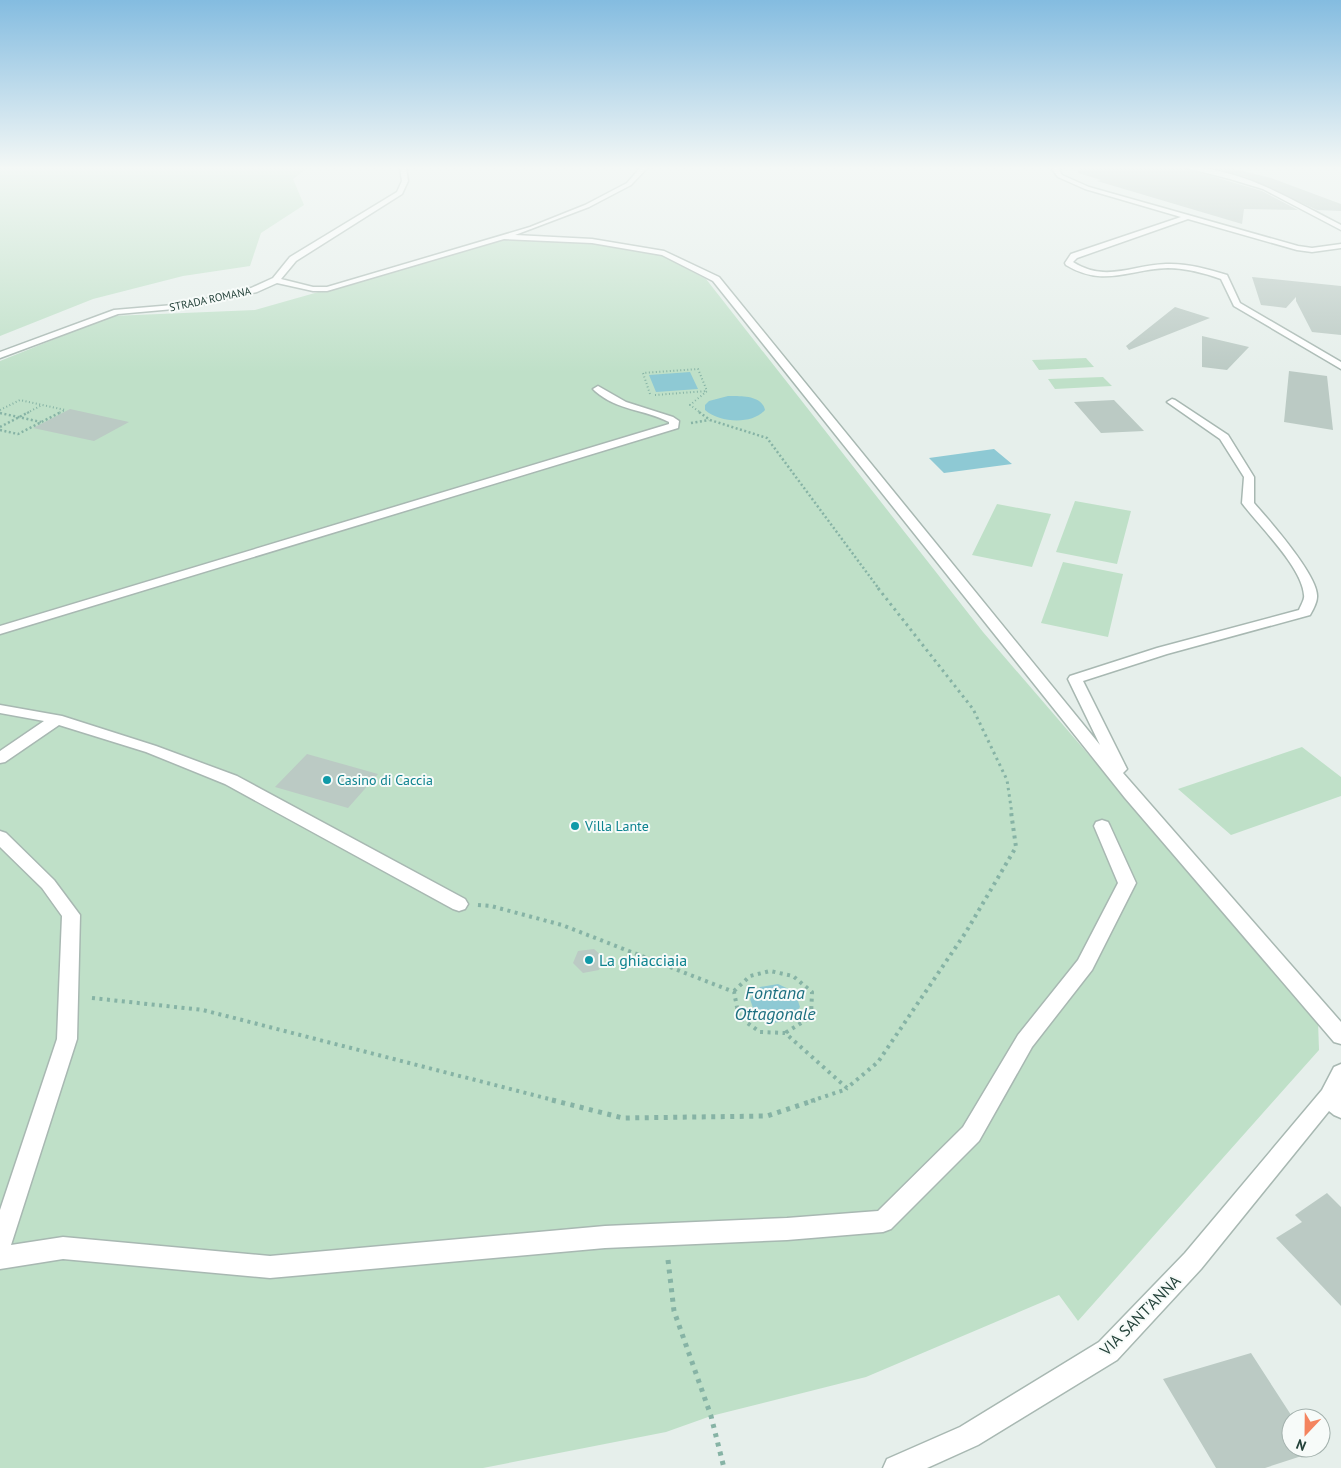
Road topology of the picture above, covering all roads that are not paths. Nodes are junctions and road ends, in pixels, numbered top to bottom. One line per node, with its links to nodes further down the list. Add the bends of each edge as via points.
1 (332, 236): 7 (street, STRADA ROMANA, via 293,259)
2 (510, 236): 5 (street)
3 (1133, 236): 9 (street, via 1074,256 1069,263 1076,269 1116,276 1166,266 1207,271 1224,277 1237,304)
4 (1253, 236): 6 (street, via 1312,250)
5 (506, 237): 7 (street, via 327,288 313,289); 16 (street, via 592,241 664,253 716,279)
6 (1341, 246)
7 (276, 280): 8 (street, STRADA ROMANA, via 254,290 185,306 117,312)
8 (0, 355)
9 (1341, 366)
10 (598, 389): 12 (street, via 609,399 665,415 674,421 674,426)
11 (1172, 402): 16 (street, via 1224,437 1249,478 1248,503 1283,545 1306,580 1311,596 1305,612 1162,651 1075,679)
12 (0, 630)
13 (0, 709): 14 (street)
14 (57, 719): 15 (street); 19 (street, via 151,749 231,780)
15 (0, 758)
16 (1131, 794): 20 (street)
17 (1102, 826): 24 (street, via 1127,882 1085,965 1025,1041 971,1134 883,1221 787,1230 605,1237 270,1267 63,1248)
18 (0, 838): 23 (street, via 48,884 71,915 67,1039)
19 (459, 904)
20 (1341, 1036)
21 (1341, 1073): 22 (street, VIA SANT'ANNA)
22 (1335, 1102): 25 (street, VIA SANT'ANNA, via 1108,1351 970,1436)
23 (0, 1244)
24 (0, 1258)
25 (896, 1468)

